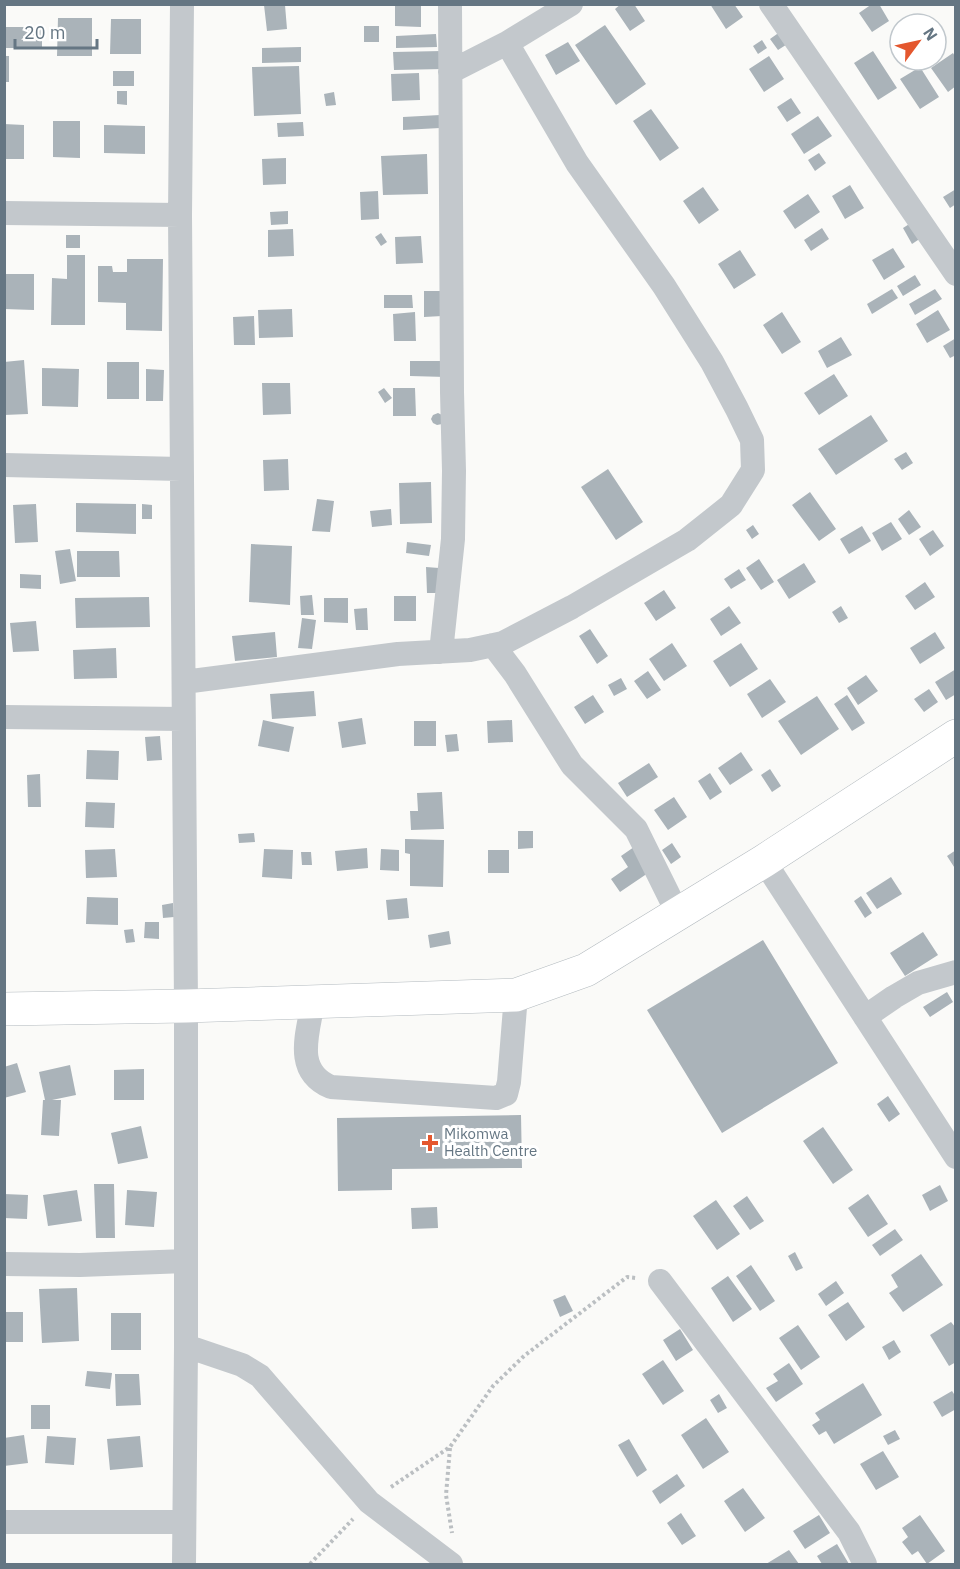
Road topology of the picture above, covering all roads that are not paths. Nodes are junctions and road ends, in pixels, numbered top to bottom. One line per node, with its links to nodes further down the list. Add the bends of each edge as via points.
1 (183, 4): 8 (street)
2 (450, 4): 6 (street)
3 (572, 4): 5 (street)
4 (771, 4): 9 (street)
5 (507, 43): 6 (street); 12 (street, via 577,162 712,362 752,440 753,470 731,505 687,540 572,607)
6 (450, 72): 13 (street, via 453,539)
7 (4, 213): 8 (street)
8 (180, 215): 11 (street)
9 (956, 274)
10 (4, 465): 11 (street)
11 (181, 469): 14 (street)
12 (493, 645): 13 (street); 19 (street, via 572,765 636,828)
13 (441, 652): 14 (street)
14 (184, 682): 16 (street)
15 (4, 717): 16 (street)
16 (183, 719): 23 (street)
17 (956, 736): 18 (main road)
18 (764, 861): 19 (main road); 25 (street)
19 (678, 914): 21 (main road, via 586,970)
20 (956, 972): 25 (street, via 918,983)
21 (516, 995): 22 (main road); 22 (street, via 509,1082 506,1094 496,1098 332,1087 322,1083 309,1069 306,1056)
22 (313, 1002): 23 (main road)
23 (186, 1006): 24 (main road); 27 (street)
24 (4, 1009)
25 (865, 1017): 26 (street)
26 (956, 1157)
27 (186, 1261): 28 (street); 30 (street)
28 (4, 1264)
29 (660, 1281): 35 (street, via 849,1532)
30 (186, 1346): 32 (street); 33 (street, via 242,1365 260,1376 369,1502)
31 (4, 1522): 32 (street)
32 (184, 1522): 34 (street)
33 (453, 1553)
34 (184, 1564)
35 (864, 1564)

